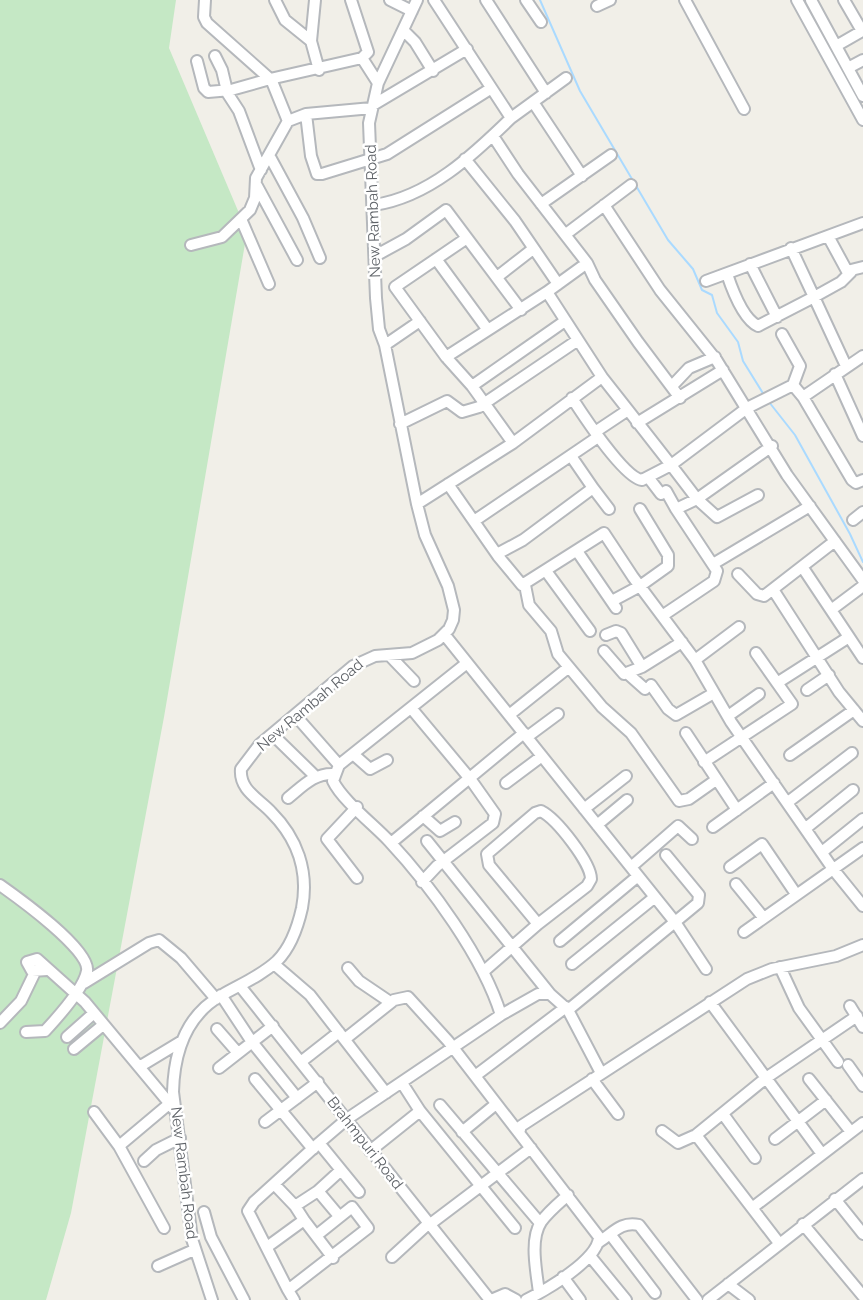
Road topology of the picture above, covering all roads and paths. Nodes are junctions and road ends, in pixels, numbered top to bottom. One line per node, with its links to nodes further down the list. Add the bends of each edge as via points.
1 (206, 0): 31 (street, via 207,23)
2 (275, 0): 20 (street, via 285,20)
3 (315, 0): 20 (street)
4 (351, 0): 24 (street, via 368,52)
5 (390, 0): 16 (street)
6 (417, 0): 16 (street, New Rambah Road)
7 (434, 0): 22 (street)
8 (486, 0): 35 (street)
9 (526, 0): 17 (street)
10 (610, 0): 15 (street)
11 (685, 0): 39 (street)
12 (797, 0): 42 (street)
13 (811, 0): 21 (street)
14 (844, 0): 19 (street)
15 (597, 6)
16 (412, 11): 18 (street, New Rambah Road)
17 (541, 22)
18 (403, 30): 29 (street); 32 (street, New Rambah Road)
19 (862, 31): 21 (street)
20 (311, 41): 28 (street)
21 (836, 46): 27 (street)
22 (467, 49): 29 (street); 33 (street)
23 (214, 56): 34 (street, via 222,70)
24 (362, 58): 28 (street); 32 (street)
25 (863, 60): 27 (street)
26 (197, 61): 34 (street, via 205,90)
27 (848, 68): 36 (street)
28 (319, 70): 31 (street)
29 (433, 71): 38 (street)
30 (566, 78): 35 (street)
31 (271, 79): 34 (street); 43 (street)
32 (378, 84): 38 (street, New Rambah Road)
33 (490, 89): 41 (street); 48 (street)
34 (226, 91): 49 (street, via 239,111)
35 (546, 93): 37 (street)
36 (863, 96)
37 (533, 102): 41 (street); 50 (street)
38 (372, 106): 40 (street); 48 (street, New Rambah Road)
39 (744, 109)
40 (306, 114): 43 (street); 48 (street, via 317,174)
41 (511, 118): 44 (street)
42 (863, 120)
43 (288, 121): 45 (street)
44 (493, 136): 47 (street); 53 (street)
45 (269, 155): 49 (street); 65 (street)
46 (611, 155): 50 (street)
47 (465, 159): 54 (street, via 400,201); 63 (street)
48 (372, 160): 54 (street, New Rambah Road)
49 (261, 170): 52 (street)
50 (582, 176): 53 (street)
51 (631, 185): 55 (street)
52 (257, 186): 56 (street, via 253,205); 67 (street)
53 (541, 204): 58 (street)
54 (375, 205): 64 (street, New Rambah Road)
55 (604, 205): 58 (street); 89 (street, via 660,290)
56 (241, 219): 61 (street, via 222,237); 75 (street)
57 (863, 223): 59 (street)
58 (566, 234): 68 (street)
59 (828, 236): 62 (street); 71 (street, via 843,268)
60 (467, 238): 64 (street, via 446,210); 66 (street); 73 (street)
61 (191, 245)
62 (790, 248): 69 (street); 78 (street)
63 (533, 249): 73 (street); 76 (street)
64 (375, 256): 86 (street, New Rambah Road, via 379,328)
65 (321, 258)
66 (436, 259): 81 (street, via 395,287); 83 (street)
67 (297, 260)
68 (587, 263): 76 (street); 96 (street, via 595,280)
69 (750, 264): 72 (street); 80 (street)
70 (863, 267): 71 (street)
71 (851, 272): 78 (street)
72 (727, 274): 74 (street); 80 (street, via 754,325)
73 (497, 277): 79 (street)
74 (706, 281)
75 (269, 284)
76 (558, 284): 77 (street)
77 (546, 292): 79 (street); 82 (street)
78 (814, 297): 80 (street); 90 (street)
79 (520, 310): 83 (street)
80 (777, 317)
81 (420, 321): 86 (street); 88 (street)
82 (565, 321): 85 (street); 95 (street)
83 (488, 330): 88 (street)
84 (782, 334): 94 (street, via 800,366)
85 (578, 340): 93 (street); 100 (street)
86 (385, 345): 104 (street, New Rambah Road)
87 (863, 356): 90 (street)
88 (446, 357): 95 (street)
89 (715, 357): 91 (street); 96 (street, via 689,368)
90 (846, 366): 92 (street)
91 (723, 370): 99 (street); 101 (street)
92 (835, 374): 97 (street); 106 (street)
93 (602, 377): 98 (street); 102 (street)
94 (793, 385): 97 (street); 101 (street)
95 (472, 386): 100 (street)
96 (672, 386): 99 (street)
97 (803, 397): 112 (street, via 849,476 856,483)
98 (572, 398): 105 (street); 107 (street)
99 (680, 398): 103 (street)
100 (485, 403): 104 (street, via 465,412 447,401); 107 (street)
101 (747, 408): 108 (street); 110 (street)
102 (628, 410): 103 (street); 105 (street)
103 (637, 423): 110 (street)
104 (400, 424): 117 (street, New Rambah Road)
105 (596, 434): 109 (street); 111 (street, via 633,477)
106 (863, 436)
107 (513, 443): 113 (street)
108 (772, 446): 116 (street); 118 (street)
109 (571, 456): 114 (street); 124 (street)
110 (671, 465): 111 (street); 116 (street)
111 (648, 477): 121 (street)
112 (863, 480)
113 (448, 484): 117 (street); 124 (street)
114 (593, 488): 119 (street); 127 (street, via 523,540)
115 (758, 495): 116 (street, via 717,517)
116 (697, 498): 121 (street)
117 (417, 504): 141 (street, New Rambah Road, via 454,610)
118 (810, 506): 125 (street); 128 (street)
119 (609, 509)
120 (640, 509): 134 (street, via 669,562)
121 (676, 509): 128 (street)
122 (863, 513): 123 (street)
123 (853, 520)
124 (474, 521): 127 (street)
125 (835, 541): 129 (street); 132 (street)
126 (577, 551): 130 (street); 134 (street, via 614,604); 134 (street, via 604,532)
127 (497, 554): 133 (street)
128 (713, 564): 138 (street, via 717,571 714,581)
129 (803, 568): 136 (street); 137 (street)
130 (546, 571): 133 (street); 140 (street)
131 (738, 574): 136 (street, via 760,596)
132 (863, 580)
133 (525, 585): 152 (street, via 529,605 551,631 555,650)
134 (640, 586): 138 (street)
135 (863, 586): 137 (street)
136 (774, 591): 149 (street)
137 (831, 610): 143 (street)
138 (662, 616): 144 (street)
139 (739, 627): 150 (street)
140 (590, 632)
141 (444, 634): 147 (street, New Rambah Road, via 412,653); 151 (street)
142 (606, 635): 153 (street, via 621,633)
143 (849, 637): 148 (street); 149 (street)
144 (682, 642): 150 (street); 153 (street)
145 (604, 651): 154 (street, via 621,674)
146 (756, 653): 157 (street)
147 (389, 655): 156 (street); 164 (street, New Rambah Road, via 365,658)
148 (863, 658)
149 (817, 659): 155 (street); 157 (street)
150 (695, 660): 159 (street)
151 (467, 663): 161 (street); 165 (street)
152 (569, 667): 165 (street); 182 (street, via 602,707 631,733 679,801 689,800)
153 (642, 667): 154 (street)
154 (627, 673): 159 (street, via 648,687 676,715)
155 (829, 675): 158 (street); 162 (street)
156 (414, 681)
157 (777, 683): 171 (street, via 792,704)
158 (807, 690)
159 (714, 693): 166 (street)
160 (759, 694): 166 (street)
161 (411, 708): 173 (street); 181 (street)
162 (854, 710): 167 (street); 174 (street)
163 (558, 714): 170 (street)
164 (295, 715): 169 (street, New Rambah Road); 178 (street)
165 (509, 715): 170 (street)
166 (728, 716): 171 (street)
167 (863, 721)
168 (686, 733): 177 (street)
169 (272, 734): 179 (street); 222 (street, New Rambah Road, via 249,757 240,776 250,792 283,824 302,860 304,893 297,925)
170 (525, 735): 175 (street); 181 (street)
171 (741, 736): 177 (street); 184 (street)
172 (852, 753): 188 (street)
173 (353, 754): 176 (street, via 370,769); 178 (street)
174 (790, 754)
175 (542, 756): 183 (street); 190 (street)
176 (387, 760)
177 (704, 762): 182 (street)
178 (336, 770): 186 (street, via 309,780); 189 (street, via 336,786)
179 (314, 775)
180 (626, 776): 190 (street)
181 (470, 778): 192 (street); 204 (street, via 493,810 493,823)
182 (716, 780): 191 (street)
183 (506, 783)
184 (774, 783): 188 (street); 191 (street)
185 (853, 790): 197 (street)
186 (288, 798)
187 (627, 800): 195 (street)
188 (788, 802): 197 (street)
189 (357, 807): 200 (street); 208 (street, via 327,839)
190 (584, 809): 195 (street)
191 (737, 810): 196 (street)
192 (423, 816): 194 (street, via 440,831); 200 (street)
193 (863, 819): 202 (street)
194 (455, 822)
195 (597, 825): 207 (street)
196 (713, 827)
197 (806, 828): 202 (street)
198 (692, 839): 207 (street, via 678,826)
199 (427, 841): 204 (street)
200 (391, 843): 209 (street)
201 (863, 848): 206 (street)
202 (822, 852): 206 (street)
203 (666, 855): 216 (street, via 699,895 698,903)
204 (445, 862): 209 (street); 221 (street)
205 (730, 867): 212 (street, via 762,844)
206 (833, 869): 212 (street); 214 (street)
207 (634, 872): 213 (street); 219 (street)
208 (357, 878)
209 (422, 882): 227 (street)
210 (736, 884): 215 (street)
211 (0, 885): 228 (street, via 55,929 85,960 88,969)
212 (796, 894): 215 (street)
213 (655, 897): 216 (street); 223 (street)
214 (863, 906)
215 (763, 917): 218 (street)
216 (675, 922): 226 (street); 236 (street)
217 (538, 924): 217 (street, via 487,859 489,851 541,811 588,865 591,879); 221 (street)
218 (744, 932)
219 (560, 941)
220 (863, 945): 224 (street, via 836,956)
221 (514, 946): 227 (street); 231 (street)
222 (274, 964): 229 (street, New Rambah Road); 246 (street, via 310,995)
223 (572, 964)
224 (780, 967): 234 (street, via 747,979); 248 (street, via 799,1008)
225 (348, 968): 233 (street, via 359,981)
226 (706, 969)
227 (483, 972): 238 (street, via 493,988)
228 (84, 982): 230 (street); 232 (street, via 159,940)
229 (240, 986): 232 (street, New Rambah Road); 242 (street, Brahmpuri Road)
230 (75, 993): 237 (street); 240 (street, via 42,970 21,1002); 245 (street, via 45,1031)
231 (550, 994): 236 (street); 238 (street, via 538,994)
232 (219, 997): 249 (street, New Rambah Road, via 187,1029); 250 (street)
233 (390, 1002): 246 (street); 252 (street, via 408,997)
234 (710, 1002): 259 (street); 260 (street)
235 (850, 1006): 239 (street)
236 (567, 1008): 258 (street); 259 (street)
237 (94, 1013): 241 (street); 247 (street)
238 (501, 1015): 252 (street)
239 (857, 1017): 243 (street); 248 (street)
240 (0, 1023)
241 (103, 1025): 251 (street); 255 (street)
242 (273, 1026): 250 (street); 254 (street, Brahmpuri Road)
243 (863, 1027)
244 (218, 1029): 253 (street)
245 (26, 1032)
246 (342, 1036): 254 (street); 266 (street)
247 (67, 1037)
248 (821, 1040): 257 (street, via 843,1064); 260 (street)
249 (182, 1041): 255 (street); 271 (street, New Rambah Road, via 174,1072)
250 (252, 1042): 253 (street); 267 (street)
251 (74, 1049)
252 (454, 1049): 258 (street); 264 (street)
253 (238, 1053): 256 (street)
254 (302, 1061): 263 (street, Brahmpuri Road)
255 (139, 1067): 271 (street)
256 (219, 1068)
257 (859, 1072): 265 (street)
258 (475, 1076): 269 (street)
259 (596, 1076): 275 (street); 284 (street, via 526,1122)
260 (766, 1078): 276 (street); 278 (street)
261 (255, 1079): 272 (street)
262 (809, 1079): 268 (street)
263 (318, 1082): 267 (street); 277 (street, Brahmpuri Road)
264 (402, 1083): 266 (street); 273 (street)
265 (863, 1086)
266 (386, 1093): 277 (street)
267 (297, 1098): 272 (street)
268 (826, 1100): 278 (street); 283 (street)
269 (496, 1104): 282 (street); 284 (street)
270 (440, 1105): 282 (street)
271 (172, 1107): 286 (street, New Rambah Road); 288 (street)
272 (281, 1110): 279 (street); 289 (street)
273 (420, 1111): 291 (street); 299 (street)
274 (94, 1112): 288 (street)
275 (618, 1114)
276 (723, 1114): 285 (street); 293 (street)
277 (347, 1119): 289 (street); 291 (street, Brahmpuri Road)
278 (798, 1121): 287 (street); 292 (street)
279 (265, 1122)
280 (863, 1123): 283 (street)
281 (662, 1131): 285 (street, via 678,1143)
282 (462, 1132): 296 (street)
283 (851, 1132): 292 (street)
284 (519, 1133): 290 (street)
285 (696, 1135): 305 (street)
286 (180, 1138): 294 (street); 321 (street, New Rambah Road)
287 (775, 1139)
288 (119, 1146): 313 (street)
289 (316, 1146): 295 (street); 298 (street)
290 (531, 1148): 296 (street); 302 (street)
291 (370, 1151): 311 (street, Brahmpuri Road)
292 (822, 1154): 305 (street)
293 (754, 1158)
294 (144, 1161)
295 (341, 1170): 300 (street); 301 (street)
296 (497, 1173): 299 (street); 310 (street)
297 (863, 1179): 303 (street)
298 (275, 1185): 304 (street); 320 (street, via 248,1211)
299 (483, 1185): 311 (street); 314 (street)
300 (318, 1191): 304 (street); 307 (street)
301 (359, 1192)
302 (568, 1195): 310 (street); 318 (street)
303 (835, 1199): 309 (street); 312 (street)
304 (295, 1206): 308 (street)
305 (752, 1208): 319 (street)
306 (204, 1212): 333 (street, via 211,1237)
307 (339, 1216): 317 (street); 324 (street, via 352,1208 368,1228)
308 (304, 1220): 317 (street); 320 (street)
309 (859, 1221): 316 (street)
310 (540, 1223): 329 (street, via 536,1238)
311 (429, 1224): 323 (street); 335 (street, Brahmpuri Road)
312 (803, 1224): 319 (street); 331 (street)
313 (164, 1227)
314 (515, 1228)
315 (610, 1234): 318 (street); 330 (street); 340 (street, via 628,1222 639,1225)
316 (863, 1234)
317 (316, 1235): 324 (street)
318 (599, 1242): 322 (street)
319 (779, 1243): 327 (street)
320 (267, 1247): 328 (street)
321 (194, 1250): 325 (street); 332 (street, New Rambah Road)
322 (590, 1256): 326 (street); 339 (street)
323 (392, 1257)
324 (333, 1258): 328 (street)
325 (158, 1266)
326 (563, 1277): 329 (street); 338 (street)
327 (728, 1284): 341 (street); 342 (street)
328 (288, 1290): 334 (street)
329 (539, 1293): 337 (street)
330 (654, 1293)
331 (859, 1297)
332 (212, 1300)
333 (244, 1300)
334 (294, 1300)
335 (490, 1300): 336 (street, Brahmpuri Road, via 505,1294)
336 (516, 1300)
337 (526, 1300)
338 (580, 1300)
339 (626, 1300)
340 (697, 1300)
341 (709, 1300)
342 (749, 1300)

